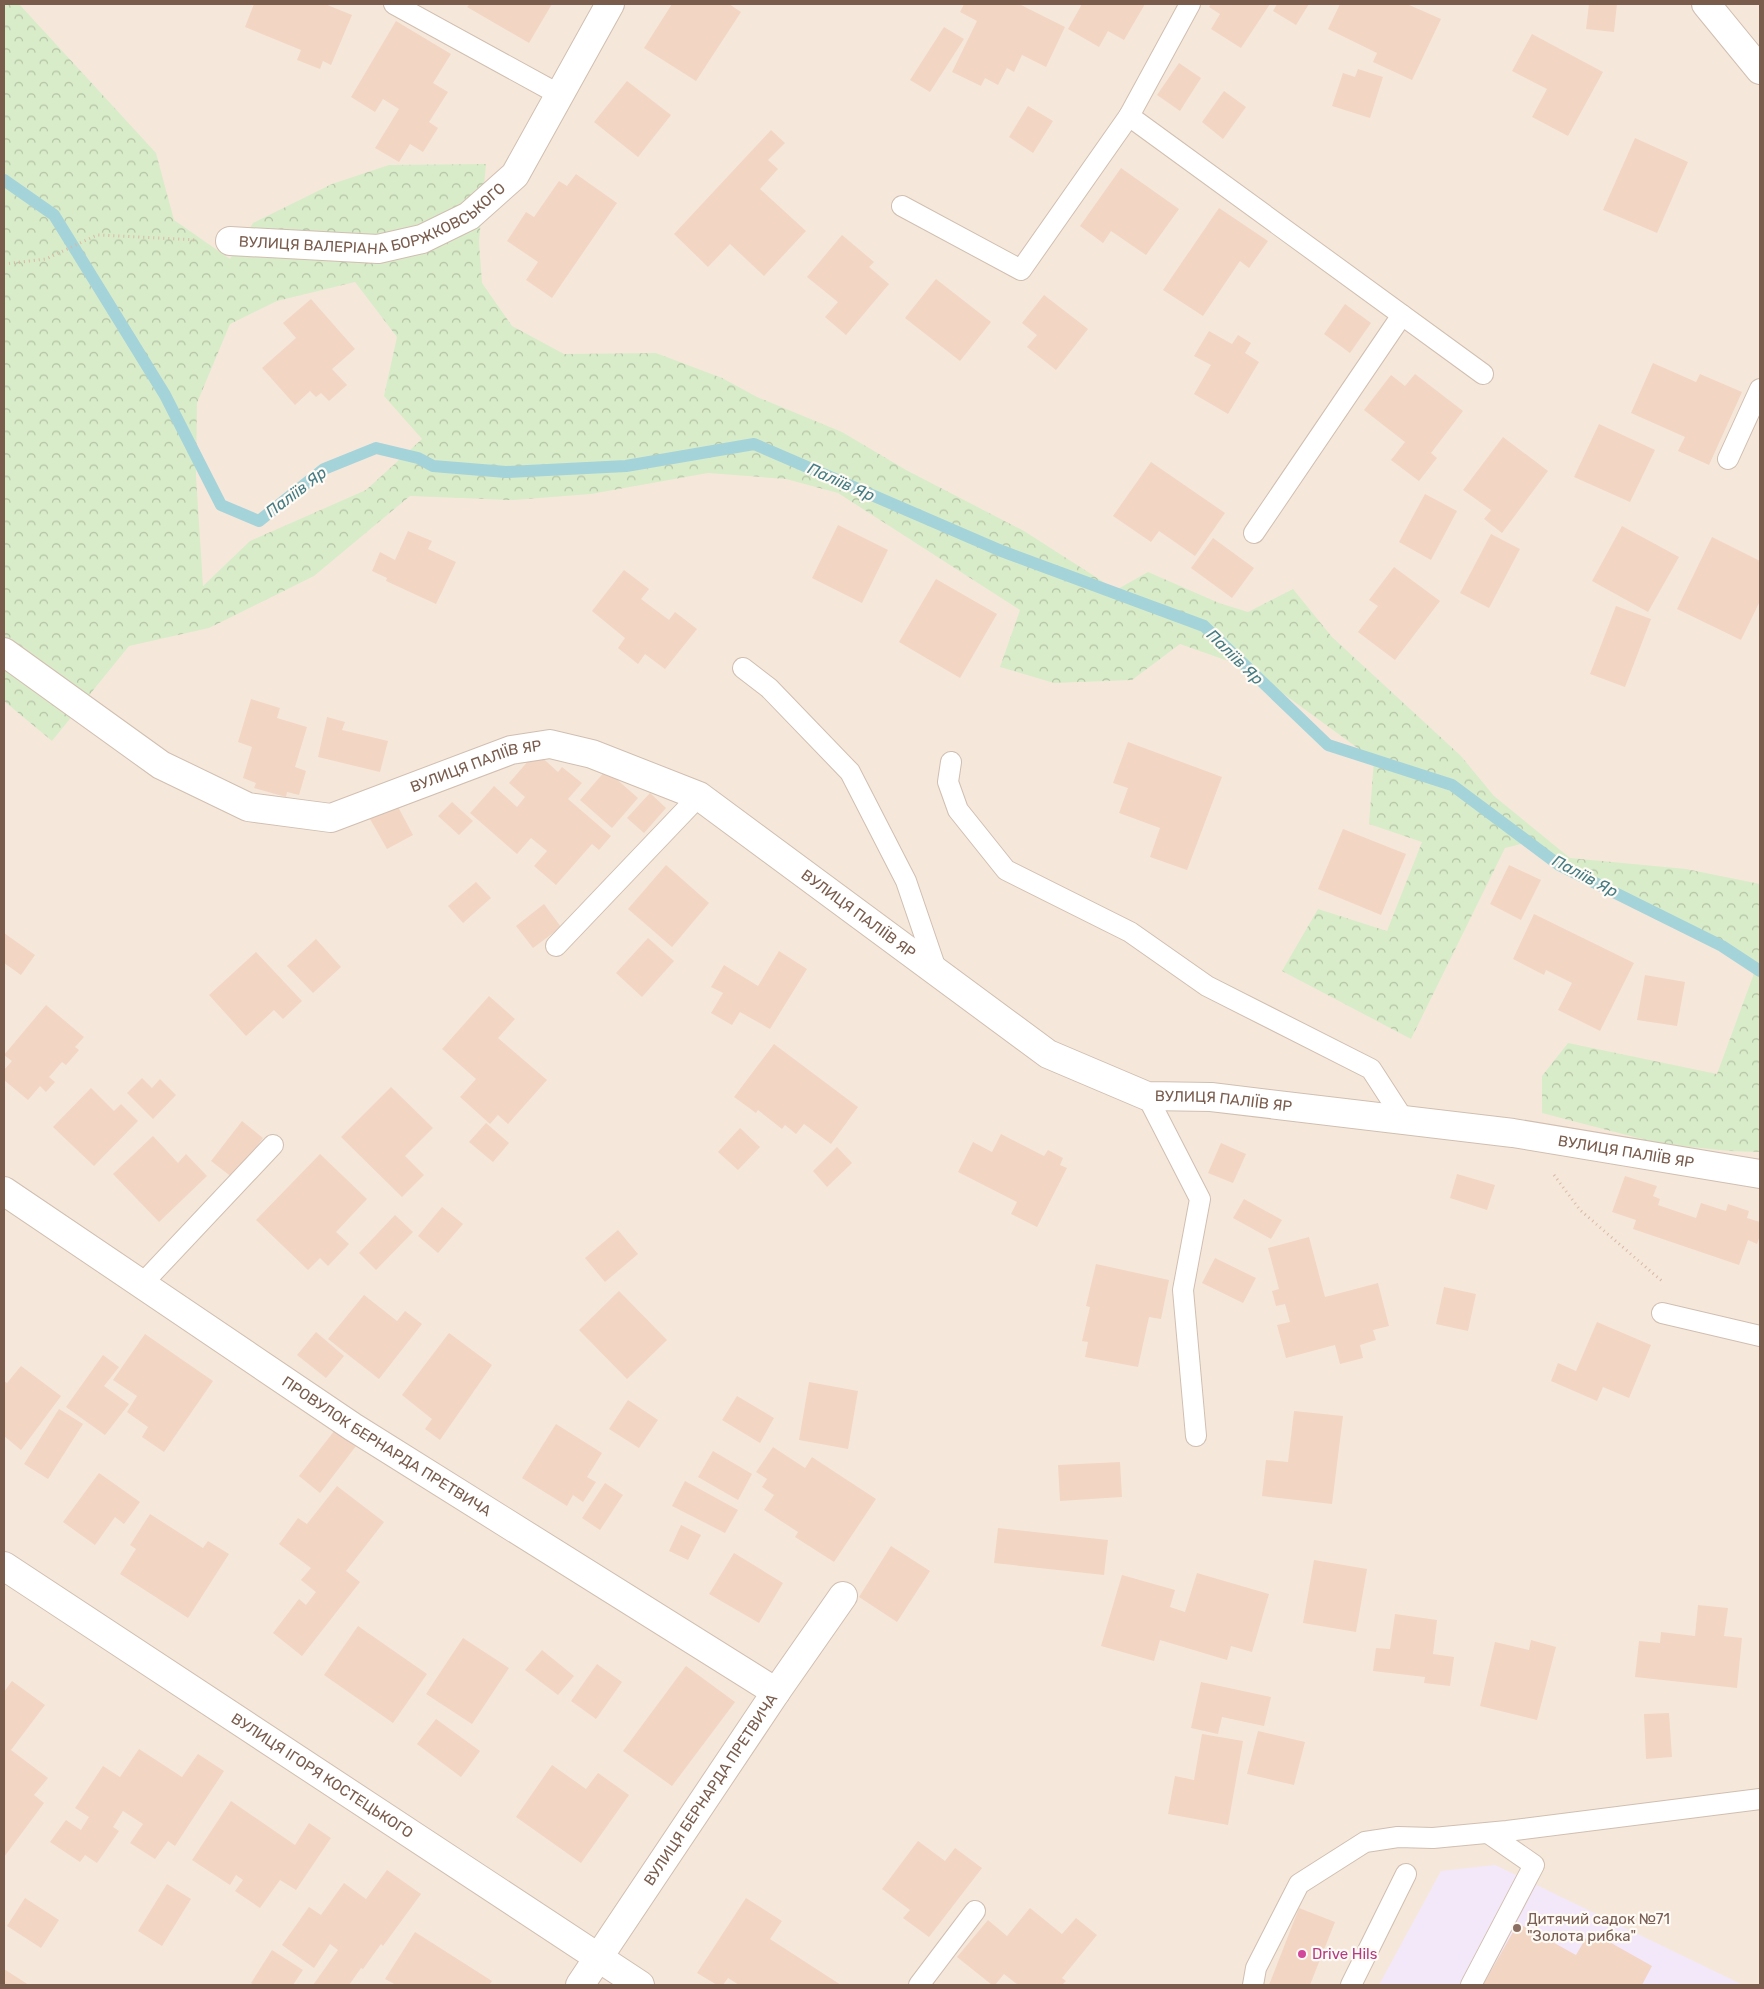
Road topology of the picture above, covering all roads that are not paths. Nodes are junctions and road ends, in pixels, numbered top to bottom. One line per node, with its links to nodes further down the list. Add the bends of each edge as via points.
1 (394, 4): 6 (lane)
2 (610, 4): 6 (street, ВУЛИЦЯ ВАЛЕРІАНА БОРЖКОВСЬКОГО)
3 (1190, 4): 7 (lane)
4 (1706, 4): 5 (street)
5 (1760, 70)
6 (560, 94): 9 (street, ВУЛИЦЯ ВАЛЕРІАНА БОРЖКОВСЬКОГО, via 515,175 469,216 422,239 378,249)
7 (1128, 116): 8 (lane, via 1021,270); 10 (lane)
8 (902, 206)
9 (230, 241)
10 (1402, 315): 11 (lane); 14 (lane)
11 (1483, 374)
12 (1760, 389): 13 (lane)
13 (1728, 458)
14 (1254, 533)
15 (4, 652): 18 (street, ВУЛИЦЯ ПАЛІЇВ ЯР, via 161,765 248,807 331,818 512,750 550,744 592,754)
16 (743, 668): 20 (lane, via 769,688 850,772 906,881)
17 (951, 762): 22 (lane, via 948,782 958,810 1006,870 1130,932 1207,986 1371,1069)
18 (699, 796): 19 (lane); 20 (street, ВУЛИЦЯ ПАЛІЇВ ЯР)
19 (556, 946)
20 (937, 972): 21 (street, ВУЛИЦЯ ПАЛІЇВ ЯР, via 1048,1054)
21 (1147, 1096): 22 (street, ВУЛИЦЯ ПАЛІЇВ ЯР, via 1211,1097); 29 (lane, via 1200,1199 1183,1290)
22 (1404, 1120): 24 (street, ВУЛИЦЯ ПАЛІЇВ ЯР, via 1536,1137)
23 (273, 1145): 26 (lane)
24 (1760, 1174)
25 (4, 1190): 26 (street, ПРОВУЛОК БЕРНАРДА ПРЕТВИЧА)
26 (142, 1284): 32 (street, ПРОВУЛОК БЕРНАРДА ПРЕТВИЧА, via 353,1427)
27 (1662, 1313): 28 (lane)
28 (1760, 1336)
29 (1196, 1436)
30 (4, 1566): 37 (street, ВУЛИЦЯ ІГОРЯ КОСТЕЦЬКОГО)
31 (843, 1596): 32 (street, ВУЛИЦЯ БЕРНАРДА ПРЕТВИЧА)
32 (776, 1692): 37 (street, ВУЛИЦЯ БЕРНАРДА ПРЕТВИЧА)
33 (1760, 1799): 34 (lane)
34 (1488, 1833): 41 (lane, via 1433,1838 1398,1837 1365,1842 1300,1884 1256,1968); 43 (lane, via 1534,1865)
35 (1406, 1874): 42 (lane)
36 (975, 1911): 40 (lane)
37 (598, 1957): 38 (street, ВУЛИЦЯ БЕРНАРДА ПРЕТВИЧА); 39 (street, ВУЛИЦЯ ІГОРЯ КОСТЕЦЬКОГО)
38 (580, 1985)
39 (640, 1985)
40 (919, 1985)
41 (1253, 1985)
42 (1351, 1985)
43 (1471, 1985)

